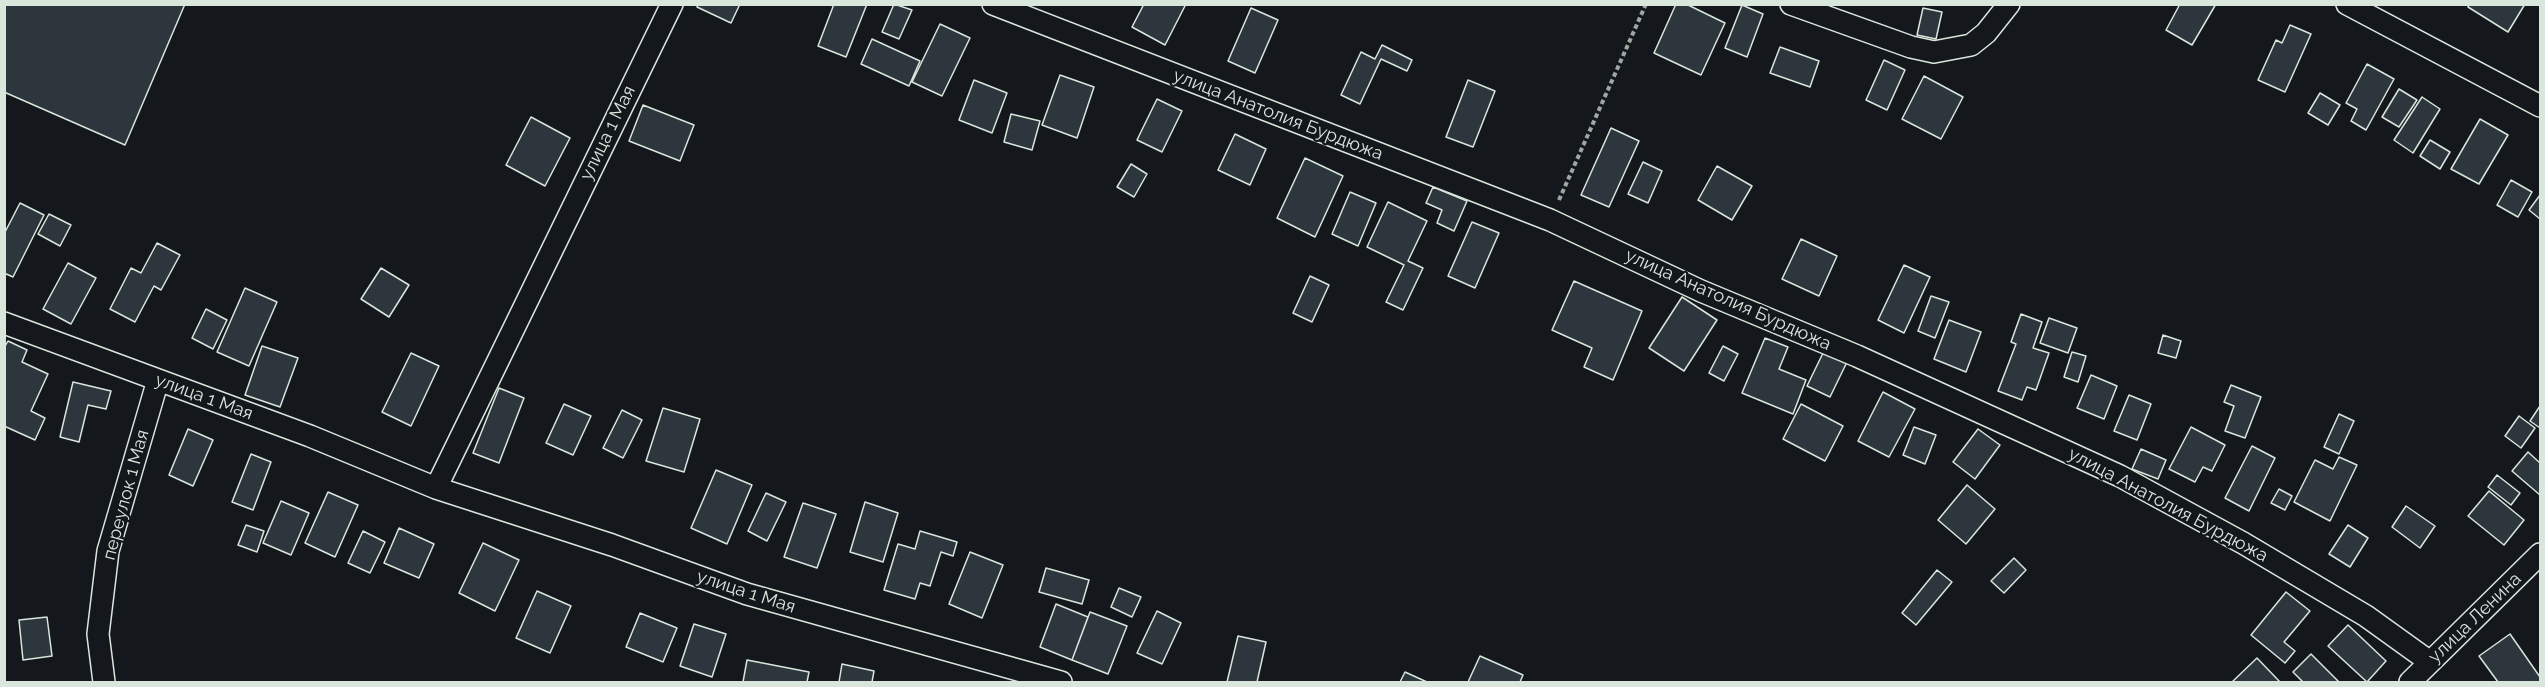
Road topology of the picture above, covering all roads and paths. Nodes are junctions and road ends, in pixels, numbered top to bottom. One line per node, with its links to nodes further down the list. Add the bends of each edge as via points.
1 (672, 4): 11 (street, улица 1 Мая)
2 (993, 4): 8 (street, улица Анатолия Бурдюжа)
3 (1646, 4): 8 (path)
4 (1791, 4): 5 (street, via 1934,52 1971,45)
5 (2009, 4)
6 (2347, 4): 7 (street)
7 (2541, 106)
8 (1550, 220): 13 (street, улица Анатолия Бурдюжа, via 2120,476 2346,604)
9 (4, 323): 10 (street, улица 1 Мая)
10 (158, 380): 11 (street, улица 1 Мая); 14 (street, переулок 1 Мая, via 108,551 98,634)
11 (436, 488): 15 (street, улица 1 Мая, via 747,594)
12 (2541, 554): 13 (street, улица Ленина)
13 (2430, 662): 16 (street, улица Ленина)
14 (104, 682)
15 (1061, 682)
16 (2410, 682)

